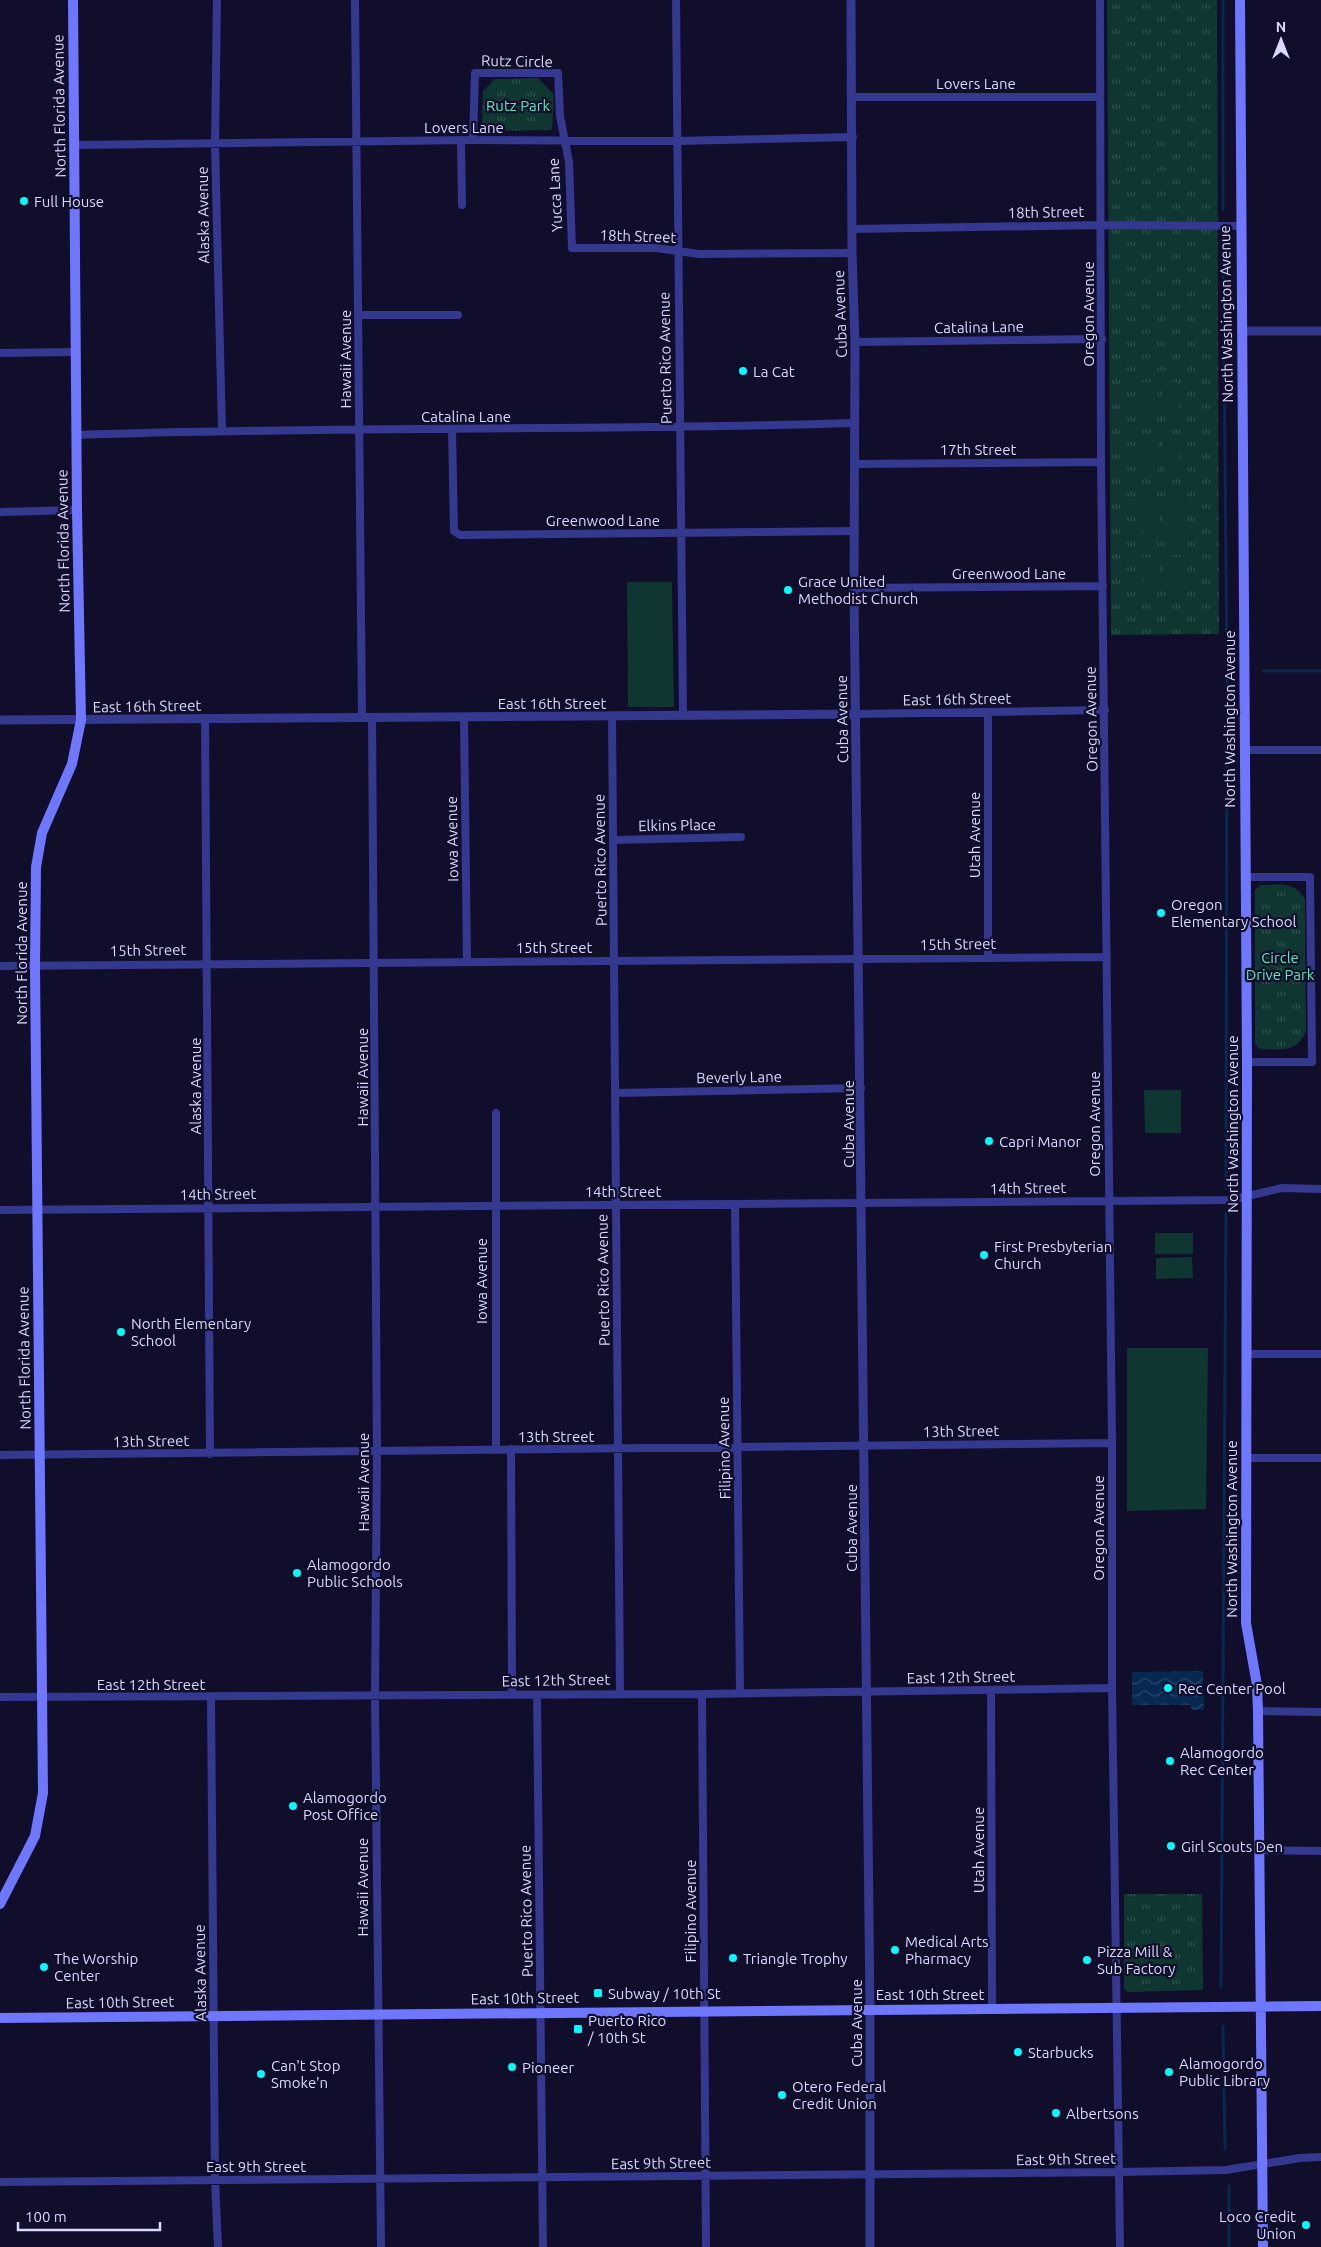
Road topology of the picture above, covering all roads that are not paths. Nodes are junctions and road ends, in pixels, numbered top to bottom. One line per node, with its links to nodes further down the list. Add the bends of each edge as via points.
1 (73, 0): 17 (main road, North Florida Avenue)
2 (218, 0): 16 (street, Alaska Avenue)
3 (355, 0): 15 (street, Hawaii Avenue)
4 (676, 0): 14 (street, Puerto Rico Avenue)
5 (851, 0): 9 (street, Cuba Avenue)
6 (1100, 0): 8 (street, Oregon Avenue)
7 (1240, 0): 20 (main road, North Washington Avenue)
8 (1100, 96): 9 (street, Lovers Lane); 19 (street, Oregon Avenue)
9 (852, 97): 10 (street, Cuba Avenue)
10 (853, 137): 14 (street, Lovers Lane); 21 (street, Cuba Avenue)
11 (473, 140): 12 (street, Lovers Lane); 13 (street, Lovers Lane); 13 (street, Rutz Circle, via 475,73 558,73 560,116)
12 (461, 141): 15 (street, Lovers Lane); 18 (street)
13 (566, 141): 14 (street, Lovers Lane); 22 (street, Yucca Lane)
14 (678, 141): 23 (street, Puerto Rico Avenue)
15 (356, 142): 16 (street, Lovers Lane); 25 (street, Hawaii Avenue)
16 (215, 144): 17 (street, Lovers Lane); 36 (street, Alaska Avenue)
17 (75, 145): 31 (main road, North Florida Avenue)
18 (462, 205)
19 (1102, 225): 20 (street, 18th Street); 21 (street, 18th Street); 29 (street, Oregon Avenue)
20 (1240, 226): 27 (main road, North Washington Avenue)
21 (852, 229): 24 (street, Cuba Avenue)
22 (572, 248): 23 (street, 18th Street)
23 (678, 250): 24 (street, 18th Street, via 699,254); 34 (street, Puerto Rico Avenue)
24 (852, 253): 30 (street, Cuba Avenue)
25 (359, 315): 26 (street); 35 (street, Hawaii Avenue)
26 (458, 315)
27 (1242, 331): 28 (street); 57 (main road, North Washington Avenue)
28 (1321, 331)
29 (1102, 339): 30 (street, Catalina Lane); 39 (street, Oregon Avenue)
30 (855, 342): 33 (street, Cuba Avenue)
31 (76, 352): 32 (street); 38 (main road, North Florida Avenue)
32 (0, 353)
33 (855, 423): 34 (street, Catalina Lane); 40 (street, Cuba Avenue)
34 (680, 428): 37 (street, Catalina Lane); 44 (street, Puerto Rico Avenue)
35 (358, 429): 36 (street, Catalina Lane); 37 (street, Catalina Lane); 51 (street, Hawaii Avenue)
36 (222, 430): 38 (street, Catalina Lane)
37 (452, 430): 44 (street, Greenwood Lane, via 454,531 460,535)
38 (77, 435): 41 (main road, North Florida Avenue)
39 (1101, 462): 40 (street, 17th Street); 45 (street, Oregon Avenue)
40 (854, 464): 43 (street, Cuba Avenue)
41 (77, 510): 42 (street); 56 (main road, North Florida Avenue)
42 (0, 512)
43 (854, 531): 44 (street, Greenwood Lane); 46 (street, Cuba Avenue)
44 (683, 534): 50 (street, Puerto Rico Avenue)
45 (1103, 586): 46 (street, Greenwood Lane); 47 (street, Oregon Avenue)
46 (854, 588): 49 (street, Cuba Avenue)
47 (1105, 710): 48 (street, East 16th Street); 63 (street, Oregon Avenue)
48 (988, 713): 49 (street, East 16th Street); 62 (street, Utah Avenue)
49 (856, 714): 50 (street, East 16th Street); 64 (street, Cuba Avenue)
50 (683, 715): 53 (street, East 16th Street)
51 (367, 717): 52 (street, East 16th Street); 54 (street, East 16th Street); 68 (street, Hawaii Avenue)
52 (464, 717): 53 (street, East 16th Street); 65 (street, Iowa Avenue)
53 (612, 717): 60 (street, Puerto Rico Avenue)
54 (205, 718): 56 (street, East 16th Street); 67 (street, Alaska Avenue)
55 (0, 720): 56 (street, East 16th Street)
56 (81, 720): 70 (main road, North Florida Avenue, via 72,764 42,833 36,867)
57 (1244, 750): 58 (street); 61 (main road, North Washington Avenue)
58 (1321, 750)
59 (741, 838): 60 (street, Elkins Place)
60 (613, 840): 66 (street, Puerto Rico Avenue)
61 (1245, 877): 71 (main road, North Washington Avenue); 71 (street, via 1310,877 1312,1062)
62 (988, 957): 63 (street, 15th Street); 64 (street, 15th Street)
63 (1107, 957): 77 (street, Oregon Avenue)
64 (860, 959): 66 (street, 15th Street); 72 (street, Cuba Avenue)
65 (467, 960): 66 (street, 15th Street); 68 (street, 15th Street)
66 (614, 961): 73 (street, Puerto Rico Avenue)
67 (208, 963): 68 (street, 15th Street); 70 (street, 15th Street); 83 (street, Alaska Avenue)
68 (375, 963): 81 (street, Hawaii Avenue)
69 (0, 966): 70 (street, 15th Street)
70 (35, 966): 85 (main road, North Florida Avenue)
71 (1247, 1062): 76 (main road, North Washington Avenue)
72 (861, 1088): 73 (street, Beverly Lane); 79 (street, Cuba Avenue)
73 (616, 1093): 80 (street, Puerto Rico Avenue)
74 (496, 1112): 82 (street, Iowa Avenue)
75 (1321, 1189): 76 (street, 14th Street, via 1282,1188)
76 (1247, 1197): 77 (street, 14th Street, via 1230,1200); 86 (main road, North Washington Avenue)
77 (1109, 1201): 79 (street, 14th Street); 88 (street, Oregon Avenue)
78 (735, 1204): 79 (street, 14th Street); 80 (street, 14th Street); 90 (street, Filipino Avenue)
79 (862, 1204): 89 (street, Cuba Avenue)
80 (616, 1205): 82 (street, 14th Street); 94 (street, Puerto Rico Avenue)
81 (376, 1206): 82 (street, 14th Street); 83 (street, 14th Street); 92 (street, Hawaii Avenue)
82 (494, 1206): 93 (street, Iowa Avenue)
83 (210, 1208): 85 (street, 14th Street); 95 (street, Alaska Avenue)
84 (0, 1210): 85 (street, 14th Street)
85 (37, 1210): 97 (main road, North Florida Avenue)
86 (1246, 1354): 87 (street); 98 (main road, North Washington Avenue)
87 (1321, 1354)
88 (1112, 1443): 89 (street, 13th Street); 100 (street, Oregon Avenue)
89 (864, 1446): 90 (street, 13th Street); 102 (street, Cuba Avenue)
90 (738, 1448): 94 (street, 13th Street); 103 (street, Filipino Avenue)
91 (511, 1449): 93 (street, 13th Street); 94 (street, 13th Street); 105 (street)
92 (377, 1450): 93 (street, 13th Street); 95 (street, 13th Street); 108 (street, Hawaii Avenue)
93 (496, 1450)
94 (619, 1450): 104 (street, Puerto Rico Avenue)
95 (210, 1454): 97 (street, 13th Street)
96 (0, 1455): 97 (street, 13th Street)
97 (41, 1455): 109 (main road, North Florida Avenue)
98 (1246, 1458): 99 (street); 112 (main road, North Washington Avenue, via 1246,1623 1257,1685)
99 (1321, 1458)
100 (1112, 1688): 101 (street, East 12th Street); 119 (street, Oregon Avenue)
101 (991, 1690): 102 (street, East 12th Street); 120 (street, Utah Avenue)
102 (865, 1691): 103 (street, East 12th Street); 121 (street, Cuba Avenue)
103 (740, 1692): 106 (street, East 12th Street)
104 (620, 1693): 106 (street, East 12th Street); 107 (street, East 12th Street)
105 (512, 1694): 107 (street, East 12th Street); 108 (street, East 12th Street)
106 (702, 1694): 122 (street, Filipino Avenue)
107 (537, 1695): 123 (street, Puerto Rico Avenue)
108 (374, 1696): 111 (street, East 12th Street); 124 (street, Hawaii Avenue)
109 (44, 1697): 110 (street, East 12th Street); 111 (street, East 12th Street); 116 (main road, North Florida Avenue, via 43,1793 35,1836)
110 (0, 1698)
111 (211, 1698): 125 (street, Alaska Avenue)
112 (1258, 1711): 113 (street); 114 (main road, North Washington Avenue)
113 (1321, 1712)
114 (1260, 1850): 115 (street); 117 (main road, North Washington Avenue)
115 (1321, 1851)
116 (0, 1904)
117 (1261, 2006): 118 (main road, East 10th Street); 119 (main road, East 10th Street); 128 (main road, North Washington Avenue)
118 (1321, 2006)
119 (1118, 2008): 120 (main road, East 10th Street); 129 (street, Oregon Avenue)
120 (992, 2009): 121 (main road, East 10th Street)
121 (870, 2010): 122 (main road, East 10th Street); 130 (street, Cuba Avenue)
122 (704, 2011): 123 (main road, East 10th Street); 131 (street, Filipino Avenue)
123 (540, 2013): 124 (main road, East 10th Street); 132 (street, Puerto Rico Avenue)
124 (377, 2014): 125 (main road, East 10th Street); 133 (street, Hawaii Avenue)
125 (214, 2016): 126 (main road, East 10th Street); 134 (street, Alaska Avenue)
126 (0, 2018)
127 (1321, 2157): 128 (street, East 9th Street)
128 (1262, 2165): 129 (street, East 9th Street, via 1226,2170); 142 (main road, North Washington Avenue)
129 (1119, 2172): 130 (street, East 9th Street); 141 (street, Oregon Avenue)
130 (870, 2175): 131 (street, East 9th Street); 140 (street, Cuba Avenue)
131 (706, 2176): 132 (street, East 9th Street); 139 (street, Filipino Avenue)
132 (542, 2178): 133 (street, East 9th Street); 138 (street, Puerto Rico Avenue)
133 (382, 2179): 134 (street, East 9th Street); 137 (street, Hawaii Avenue)
134 (215, 2180): 135 (street, East 9th Street); 136 (street, Alaska Avenue)
135 (0, 2182)
136 (218, 2247)
137 (382, 2247)
138 (543, 2247)
139 (706, 2247)
140 (870, 2247)
141 (1120, 2247)
142 (1263, 2247)

